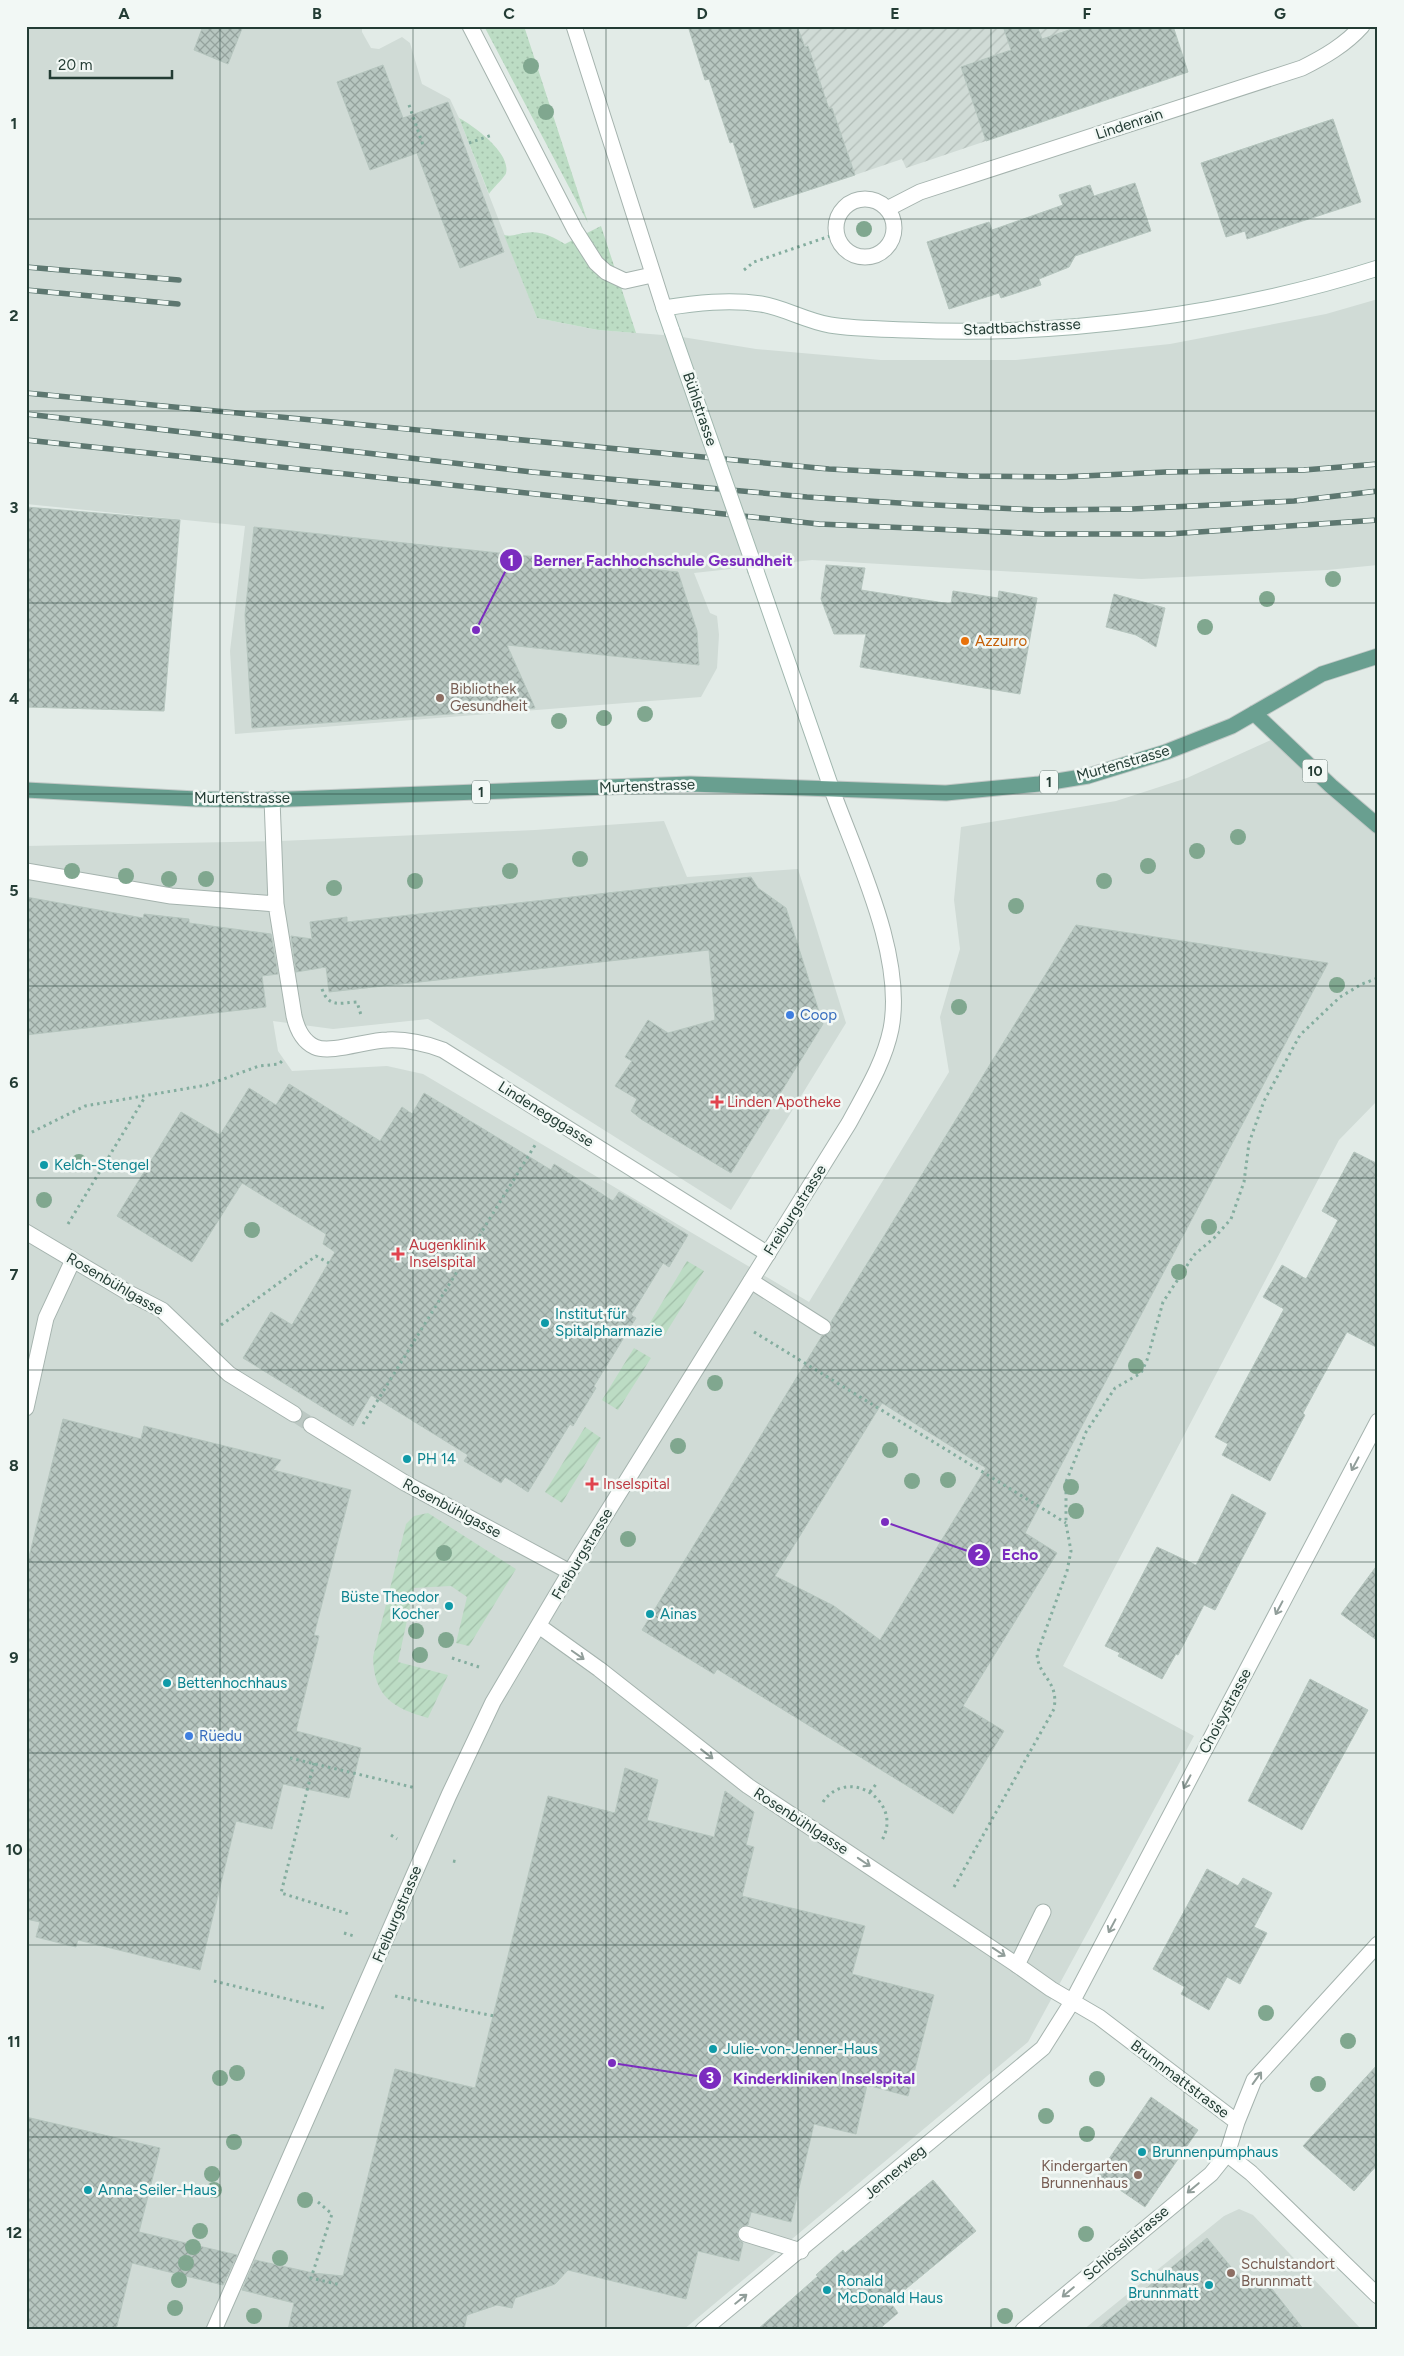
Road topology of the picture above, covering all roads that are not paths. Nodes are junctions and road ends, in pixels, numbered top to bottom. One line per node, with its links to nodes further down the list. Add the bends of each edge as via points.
1 (470, 26): 6 (street, via 575,230 596,263 625,281)
2 (1362, 26): 4 (street, Lindenrain, via 1327,55 1302,68 920,192)
3 (576, 27): 6 (street, Bühlstrasse)
4 (888, 209): 4 (street, via 872,199 852,201 844,206 838,214 836,234 842,246 853,256 872,256 888,246 893,237 894,223)
5 (1378, 268): 7 (street, Stadtbachstrasse, via 1221,306 1101,324 1003,330 909,330 830,325 763,304 735,302)
6 (652, 275): 7 (street, Bühlstrasse)
7 (664, 308): 11 (street, Bühlstrasse, bridge)
8 (1378, 656): 9 (main road, 1, via 1322,674)
9 (1254, 713): 11 (main road, Murtenstrasse / 1, via 1232,726 1166,752 1088,776 946,793); 13 (main road, 10)
10 (26, 790): 12 (main road, Murtenstrasse / 1, via 196,799)
11 (832, 790): 12 (main road, Murtenstrasse / 1, via 690,784); 17 (street, Freiburgstrasse, via 878,916 891,963 894,997 891,1028 883,1057 869,1086)
12 (272, 799): 15 (street)
13 (1378, 826)
14 (26, 872): 15 (street, via 172,896)
15 (276, 904): 17 (street, Lindenegggasse, via 296,1021 307,1042 329,1048 385,1040 417,1041 443,1050)
16 (26, 1232): 18 (street, Rosenbühlgasse)
17 (768, 1254): 19 (street, Freiburgstrasse)
18 (73, 1260): 21 (street, via 46,1318); 22 (street, Rosenbühlgasse, via 162,1310 230,1374)
19 (751, 1281): 20 (street); 25 (street, Freiburgstrasse)
20 (823, 1327)
21 (26, 1408)
22 (294, 1414)
23 (1378, 1421): 30 (street, Choisystrasse, one-way to 30)
24 (311, 1425): 25 (street, Rosenbühlgasse, via 405,1483)
25 (570, 1572): 26 (street, Freiburgstrasse)
26 (539, 1626): 29 (street, Rosenbühlgasse, one-way to 29, via 748,1786); 36 (street, Freiburgstrasse, via 493,1702 473,1744)
27 (1043, 1912): 29 (street)
28 (1378, 1944): 31 (street, one-way to 28, via 1254,2080)
29 (1017, 1965): 30 (street, Rosenbühlgasse)
30 (1072, 2002): 31 (street, Brunnmattstrasse, via 1099,2017); 34 (street, Jennerweg, via 1043,2048)
31 (1237, 2122): 32 (street, Brunnmattstrasse)
32 (1227, 2154): 35 (street, via 1251,2173); 38 (street, Schlösslistrasse, one-way to 38, via 1210,2174)
33 (746, 2234): 34 (street)
34 (801, 2250): 37 (street, Jennerweg, one-way to 34)
35 (1378, 2296)
36 (214, 2330)
37 (703, 2330)
38 (1023, 2330)

